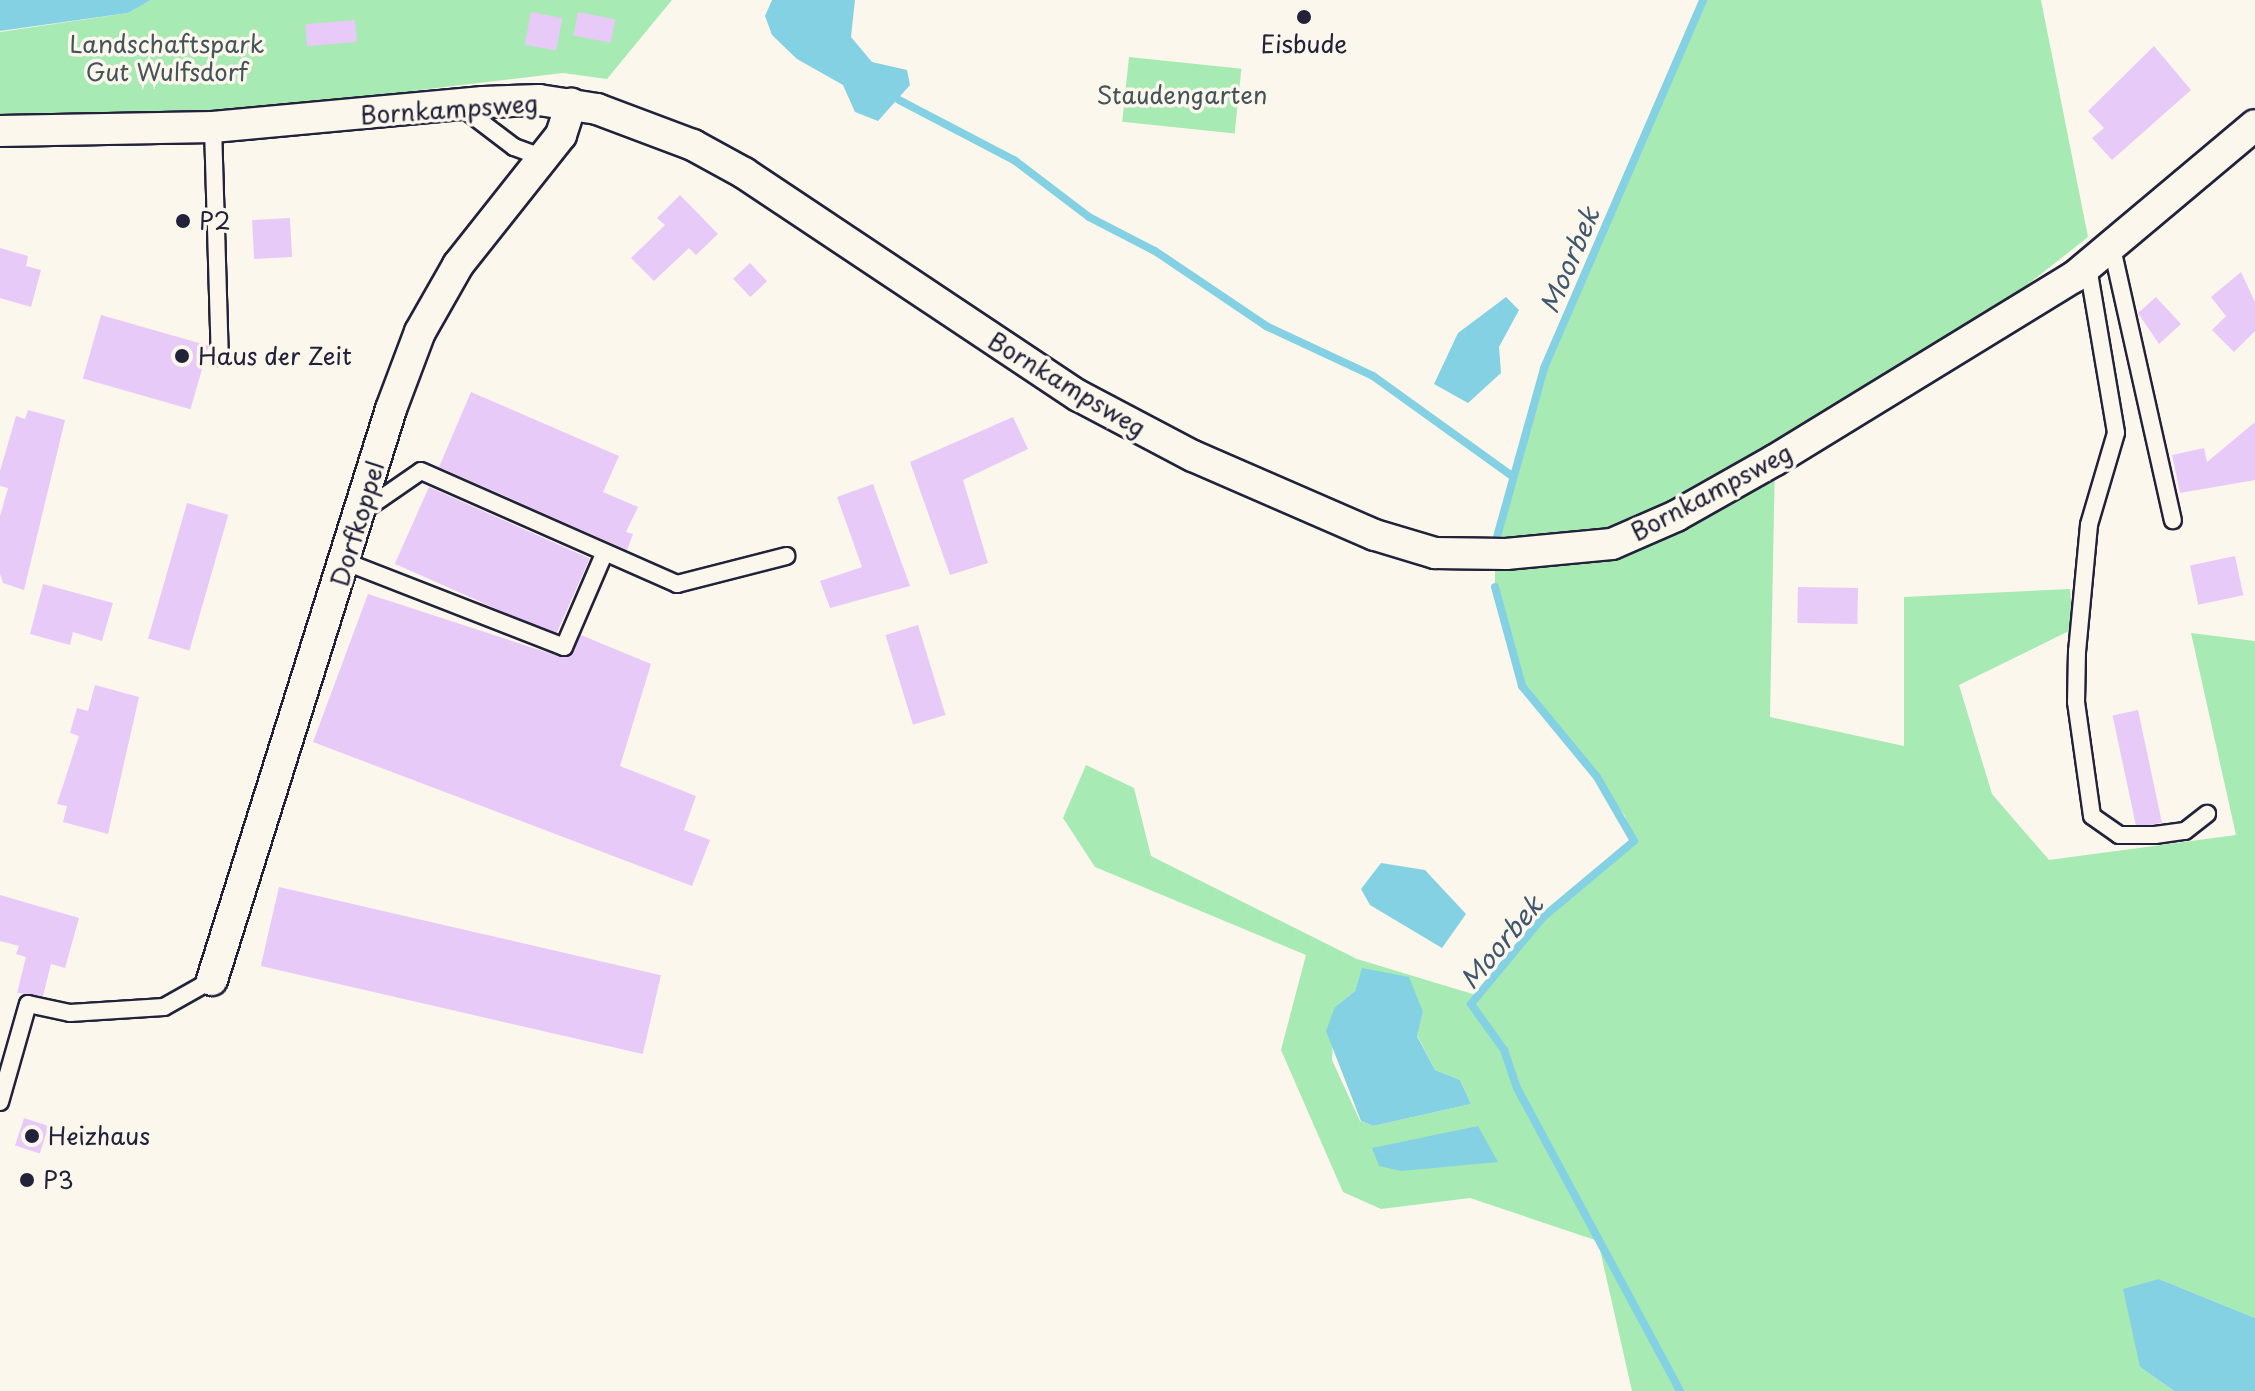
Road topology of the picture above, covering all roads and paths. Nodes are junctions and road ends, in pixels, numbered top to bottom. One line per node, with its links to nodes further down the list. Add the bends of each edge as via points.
1 (571, 104): 2 (street, Bornkampsweg); 6 (street, Dorfkoppel, via 561,135); 7 (street, Bornkampsweg, via 656,129 731,166 1079,396 1193,456 1311,512 1435,553 1547,554 1612,544 1676,516)
2 (458, 105): 4 (street, Bornkampsweg); 6 (lane, via 514,147)
3 (2255, 125): 7 (street, Bornkampsweg)
4 (213, 127): 5 (street, Bornkampsweg); 8 (lane)
5 (0, 131)
6 (541, 157): 9 (street, Dorfkoppel, via 458,265 420,332)
7 (2098, 258): 10 (lane); 14 (lane, via 2116,433 2089,525 2077,651 2076,702 2092,816 2119,835 2155,835 2185,831)
8 (220, 357)
9 (362, 512): 11 (lane, via 421,471); 13 (street, Dorfkoppel)
10 (2173, 520)
11 (604, 554): 12 (lane, via 677,584); 13 (lane, via 564,647)
12 (786, 556)
13 (346, 562): 15 (street, Dorfkoppel)
14 (2207, 814)
15 (212, 980): 16 (lane, via 164,1007 70,1013 28,1004)
16 (0, 1102)

